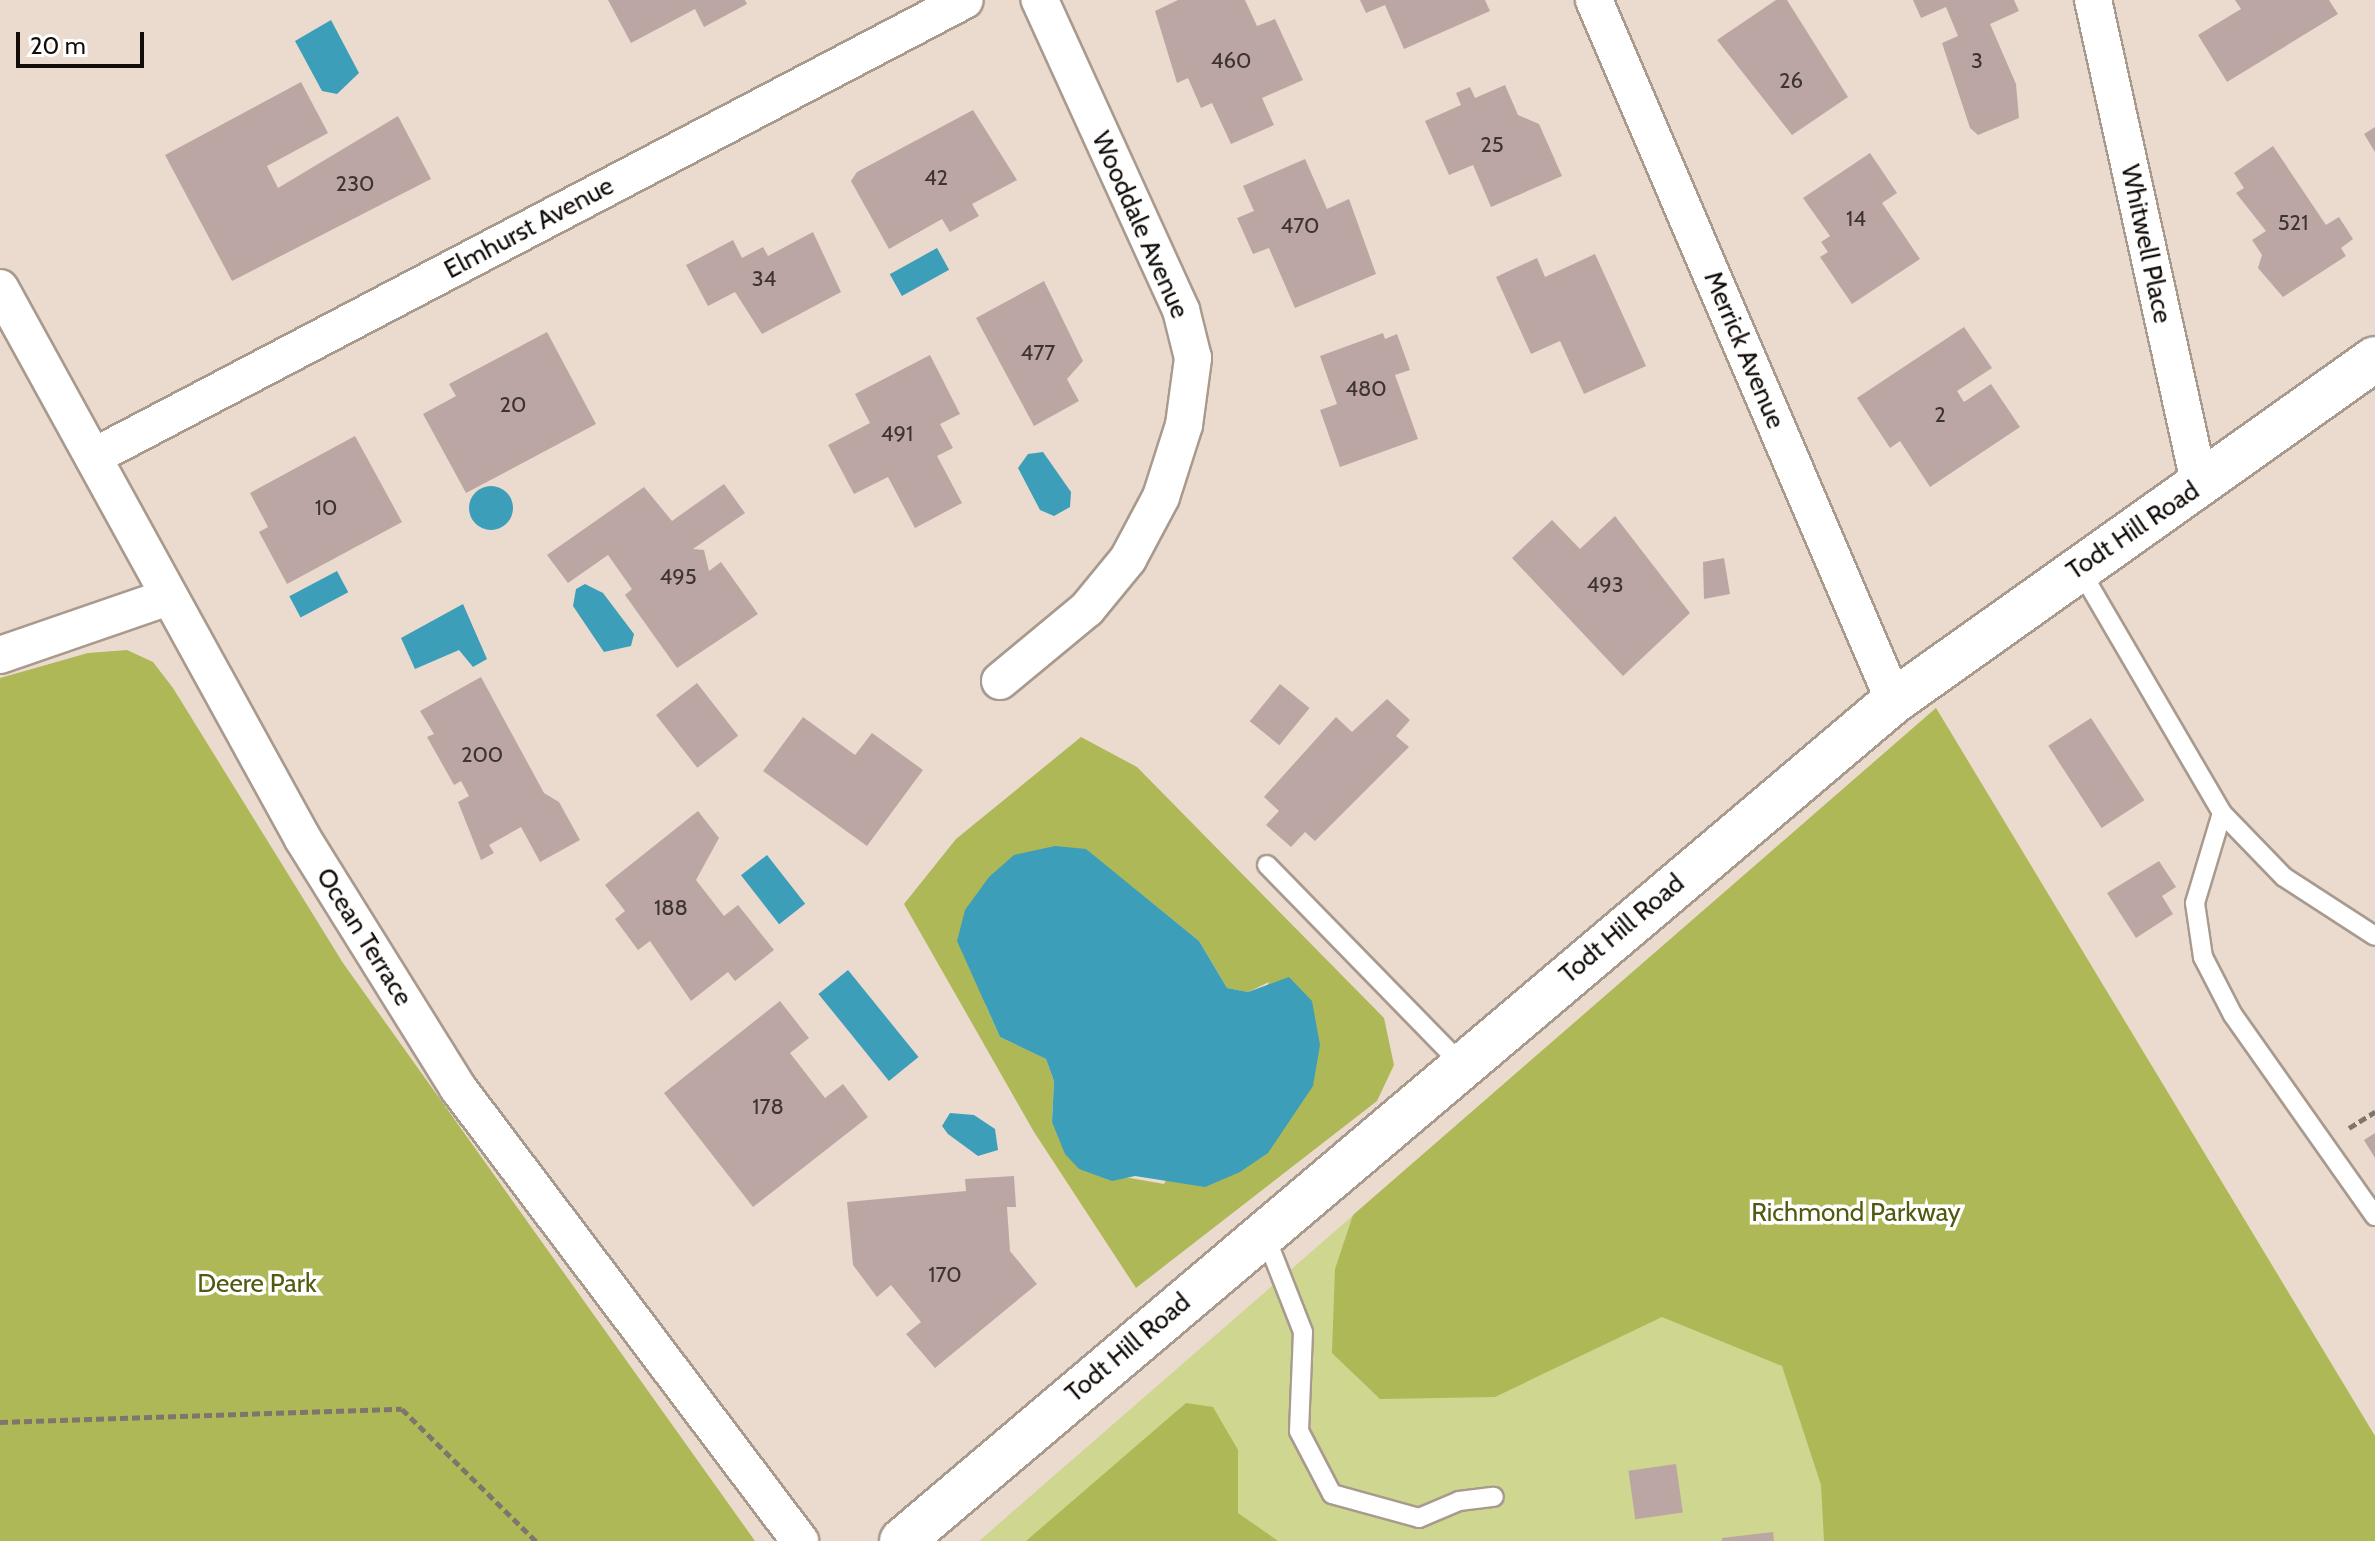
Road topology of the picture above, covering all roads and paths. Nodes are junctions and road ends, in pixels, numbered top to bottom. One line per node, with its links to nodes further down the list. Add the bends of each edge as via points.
1 (965, 0): 7 (street, Elmhurst Avenue)
2 (1040, 0): 12 (street, Wooddale Avenue, via 1181,310 1193,358 1184,425 1161,497 1128,559 1087,609)
3 (1594, 0): 13 (street, Merrick Avenue)
4 (2093, 0): 8 (street, Whitwell Place)
5 (0, 288): 7 (street, Ocean Terrace)
6 (2375, 359): 8 (street, Todt Hill Road)
7 (93, 457): 10 (street, Ocean Terrace)
8 (2200, 487): 9 (street, Todt Hill Road)
9 (2078, 566): 13 (street, Todt Hill Road); 14 (lane)
10 (168, 597): 11 (street); 25 (street, Ocean Terrace, via 303,839 458,1088)
11 (0, 655)
12 (1000, 681)
13 (1894, 701): 17 (street, Todt Hill Road)
14 (2222, 813): 16 (lane, via 2284,877); 20 (lane, via 2195,903 2203,957 2233,1015)
15 (1267, 865): 17 (lane)
16 (2375, 936)
17 (1461, 1064): 21 (street, Todt Hill Road)
18 (2375, 1112): 19 (path)
19 (2335, 1137)
20 (2375, 1216)
21 (1264, 1232): 23 (lane, via 1303,1332 1299,1431 1332,1494 1419,1518 1459,1501); 26 (street, Todt Hill Road)
22 (0, 1422): 24 (path, via 402,1409)
23 (1494, 1497)
24 (536, 1541)
25 (800, 1541)
26 (902, 1541)

